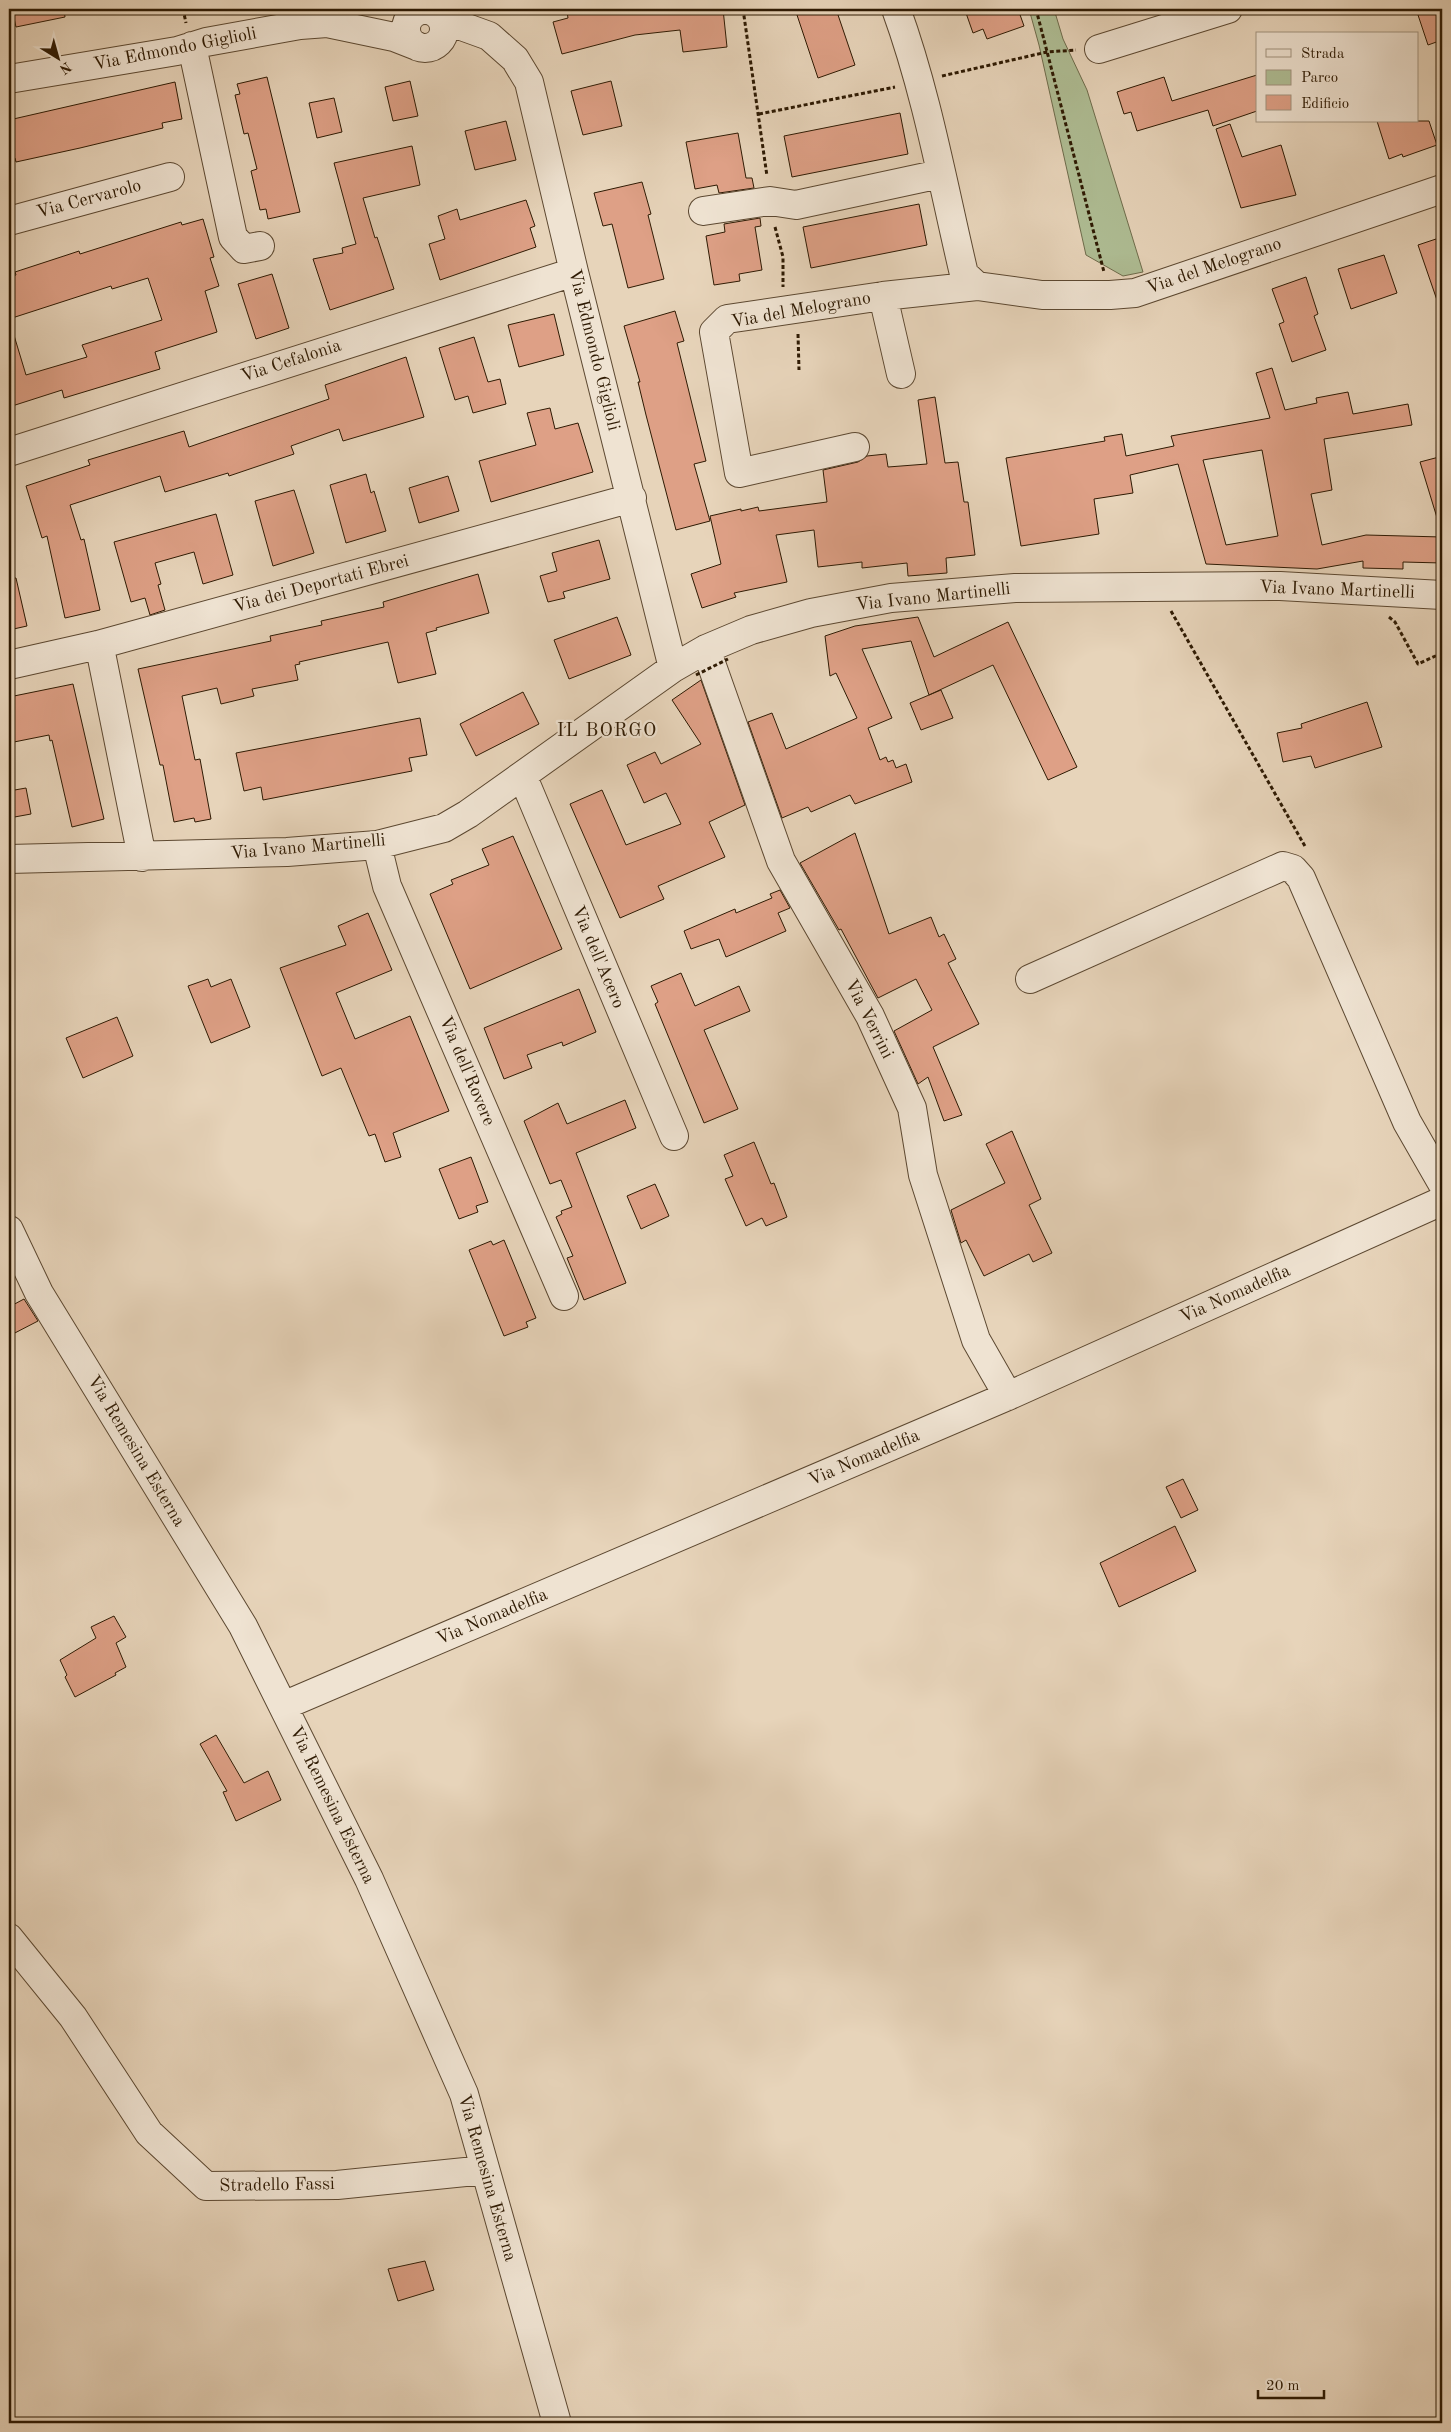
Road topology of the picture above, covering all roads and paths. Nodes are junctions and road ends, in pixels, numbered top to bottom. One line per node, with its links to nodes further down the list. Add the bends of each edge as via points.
1 (896, 9): 8 (street, via 931,128)
2 (1036, 9): 16 (path)
3 (1228, 9): 6 (street)
4 (423, 23): 5 (street, Via Edmondo Giglioli, via 370,33 327,24 300,25); 14 (street, Via Edmondo Giglioli, via 454,25 489,36 515,59 530,82)
5 (192, 46): 7 (street, Via Edmondo Giglioli); 13 (street, via 233,237 244,249)
6 (1099, 49)
7 (9, 79)
8 (940, 174): 11 (street, via 796,205 770,201); 15 (street, via 964,274)
9 (170, 177): 12 (street, Via Cervarolo)
10 (1442, 188): 16 (street, Via del Melograno, via 1135,293)
11 (704, 212)
12 (9, 221)
13 (260, 246)
14 (574, 272): 20 (street, Via Cefalonia); 21 (street, Via Edmondo Giglioli)
15 (977, 286): 16 (street, Via del Melograno, via 1042,295); 17 (street, Via del Melograno)
16 (1110, 295)
17 (883, 296): 18 (street, Via del Melograno); 19 (street, Via del Melograno, via 727,319 714,332 739,473)
18 (901, 374)
19 (855, 447)
20 (9, 452)
21 (632, 498): 26 (street, Via dei Deportati Ebrei); 31 (street, Via Edmondo Giglioli)
22 (1438, 600): 28 (street, Via Ivano Martinelli, via 1280,586 1015,588 891,598 811,612 751,630)
23 (1168, 606): 24 (path)
24 (1177, 606)
25 (1388, 616): 27 (path, via 1395,622 1418,664)
26 (98, 645): 30 (street, Via dei Deportati Ebrei); 34 (street)
27 (1442, 653)
28 (717, 654): 29 (path); 31 (street, Via Ivano Martinelli); 31 (path, bridge); 42 (street, Via Verrini, via 781,861 870,1016 912,1108 923,1175 976,1340)
29 (737, 654)
30 (9, 665)
31 (684, 671): 32 (street, Via Ivano Martinelli)
32 (523, 777): 33 (street, Via Ivano Martinelli, via 444,828); 37 (street, Via dell'Acero)
33 (376, 844): 34 (street, Via Ivano Martinelli, via 287,852); 41 (street, Via dell'Rovere, via 387,886)
34 (142, 857): 35 (street, Via Ivano Martinelli)
35 (9, 859)
36 (1030, 979): 38 (street, via 1283,866 1294,869 1301,878 1407,1122)
37 (674, 1136)
38 (1442, 1182)
39 (1442, 1201): 42 (street, Via Nomadelfia)
40 (9, 1230): 43 (street, Via Remesina Esterna, via 39,1292 243,1626)
41 (564, 1296)
42 (1008, 1396): 43 (street, Via Nomadelfia)
43 (283, 1706): 45 (street, Via Remesina Esterna, via 369,1879 464,2094)
44 (9, 1938): 45 (street, Stradello Fassi, via 73,2017 149,2133 206,2186 337,2185)
45 (485, 2170): 46 (street, Via Remesina Esterna)
46 (556, 2423)

